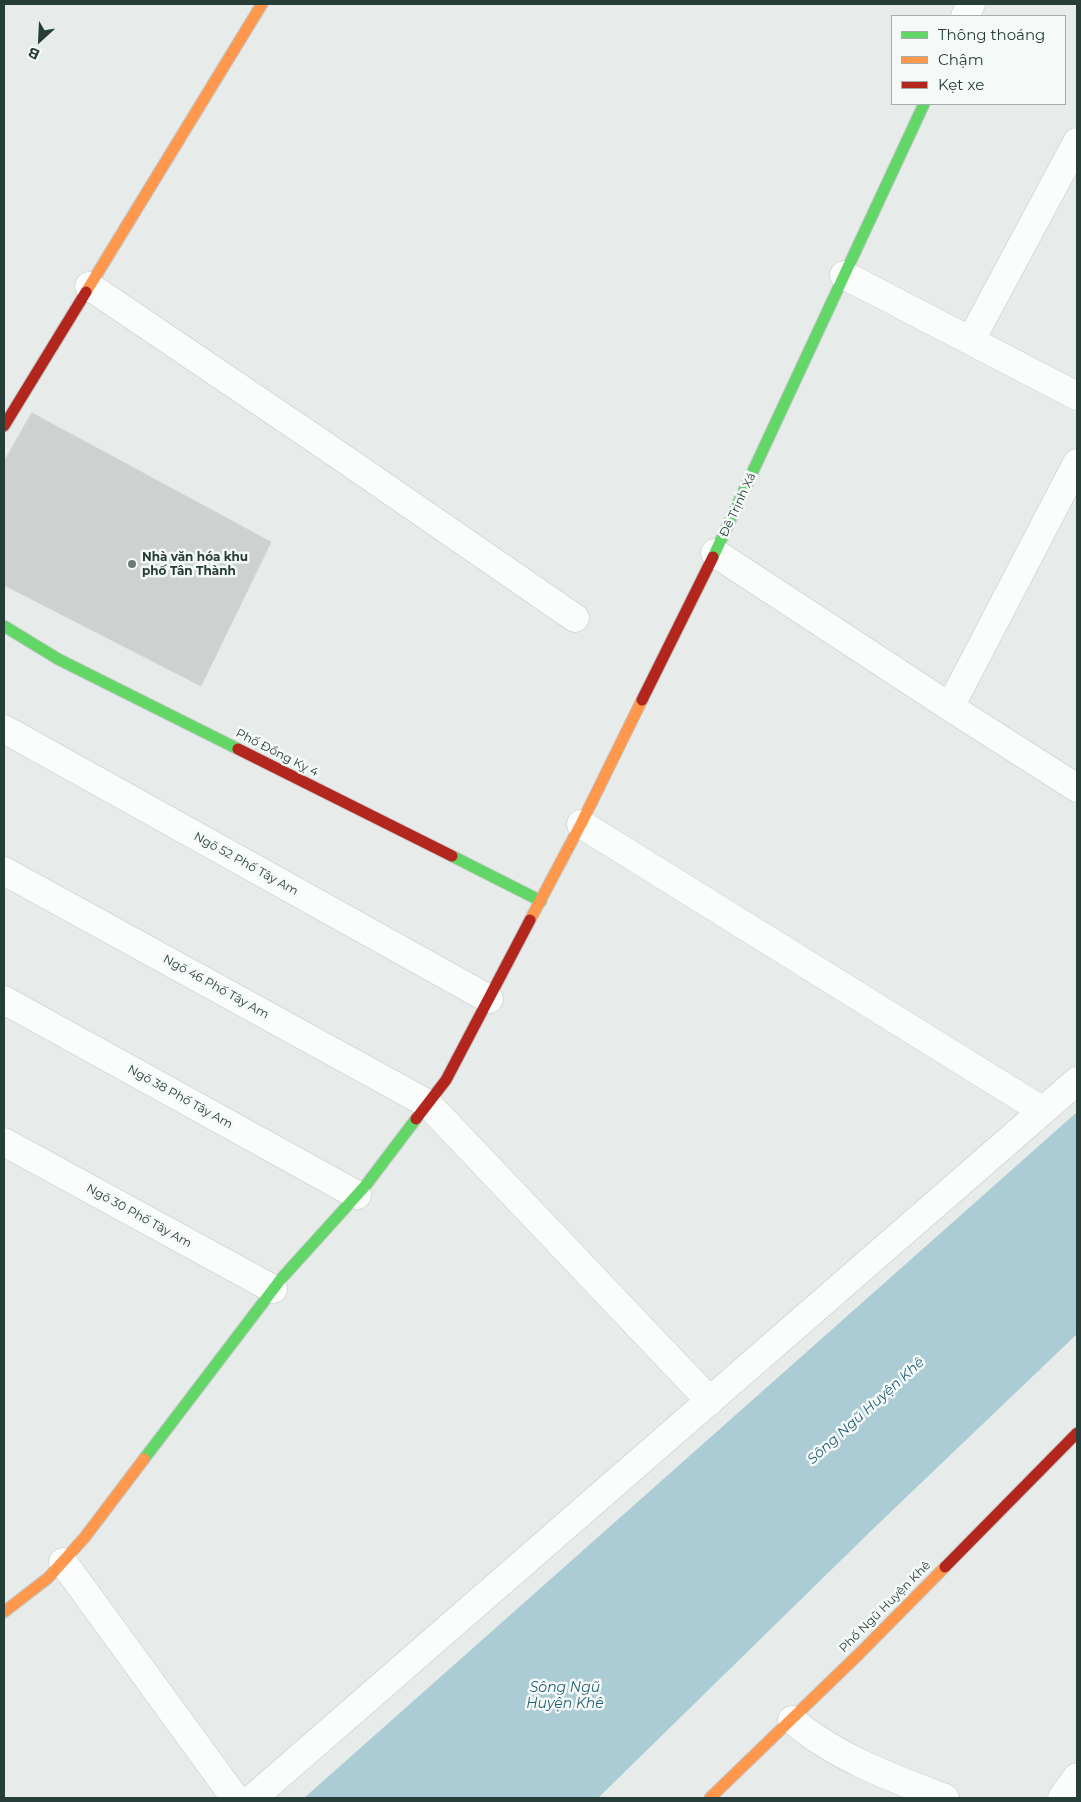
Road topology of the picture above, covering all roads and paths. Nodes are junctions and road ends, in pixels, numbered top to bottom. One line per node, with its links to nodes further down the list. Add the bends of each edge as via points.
1 (262, 4): 5 (street)
2 (924, 105): 4 (street, Đê Trịnh Xá)
3 (1077, 142): 6 (street)
4 (844, 275): 6 (street); 10 (street, Đê Trịnh Xá)
5 (89, 286): 8 (street); 11 (street)
6 (971, 340): 7 (street)
7 (1077, 396)
8 (4, 426)
9 (1077, 463): 13 (street)
10 (715, 553): 13 (street); 16 (street, Đê Trịnh Xá)
11 (575, 618)
12 (4, 626): 18 (street, Phố Đồng Kỵ 4, via 58,658)
13 (950, 707): 15 (street)
14 (4, 729): 19 (street, Ngõ 52 Phố Tây Am)
15 (1077, 788)
16 (581, 824): 18 (street, Đê Trịnh Xá); 23 (street)
17 (4, 871): 22 (street, Ngõ 46 Phố Tây Am)
18 (541, 901): 19 (street, Đê Trịnh Xá)
19 (489, 999): 22 (street, Đê Trịnh Xá, via 446,1080)
20 (4, 1000): 25 (street, Ngõ 38 Phố Tây Am)
21 (1077, 1081): 23 (street)
22 (428, 1104): 25 (street, Đê Trịnh Xá); 27 (street, Ngõ 46 Phố Tây Am)
23 (1043, 1111): 27 (street)
24 (4, 1142): 26 (street, Ngõ 30 Phố Tây Am)
25 (357, 1195): 26 (street, Đê Trịnh Xá)
26 (274, 1289): 29 (street, Đê Trịnh Xá)
27 (710, 1401): 34 (street)
28 (1077, 1433): 31 (street, Phố Ngũ Huyện Khê)
29 (63, 1562): 30 (street, Đê Trịnh Xá, via 48,1578); 33 (street)
30 (4, 1612)
31 (792, 1720): 35 (street, Phố Ngũ Huyện Khê); 36 (street, via 830,1747 896,1780)
32 (1077, 1777): 37 (street)
33 (235, 1798)
34 (253, 1798)
35 (710, 1798)
36 (945, 1798)
37 (1062, 1798)

